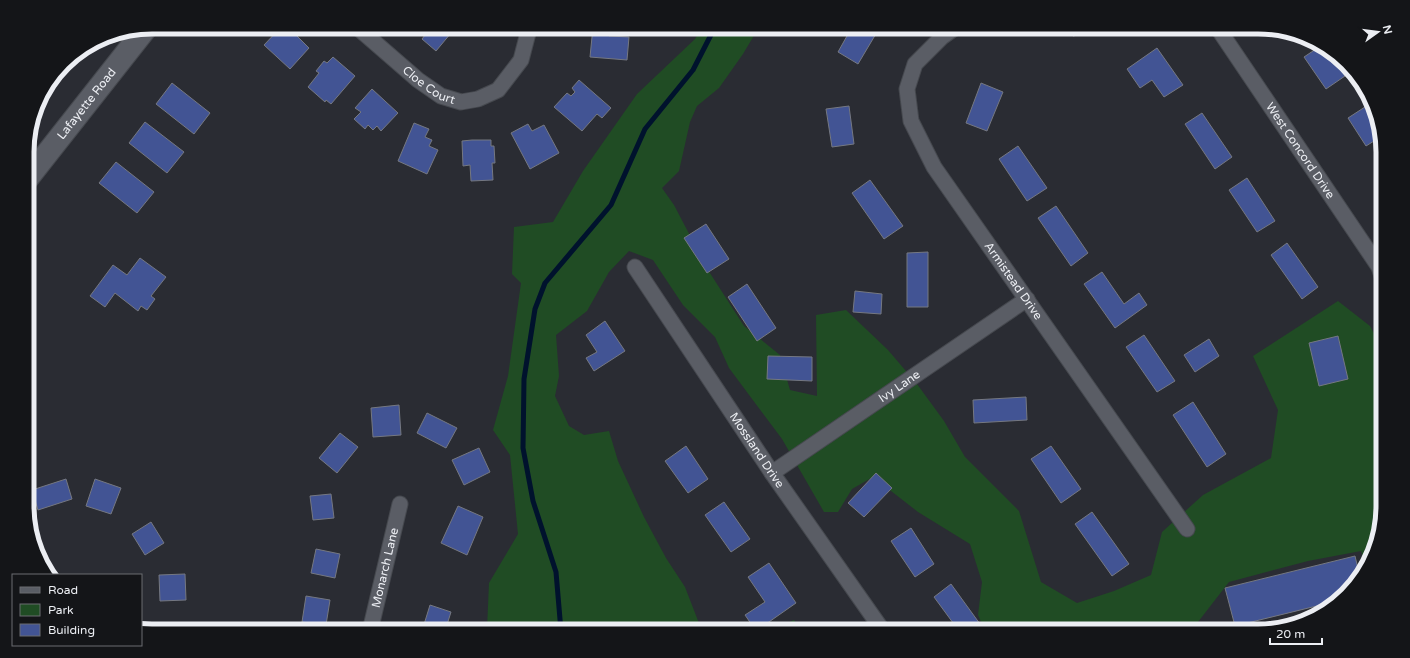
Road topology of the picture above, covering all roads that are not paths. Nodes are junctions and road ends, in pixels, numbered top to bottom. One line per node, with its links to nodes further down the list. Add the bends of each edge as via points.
1 (141, 34): 6 (main road, Lafayette Road)
2 (365, 34): 3 (street, Cloe Court, via 424,84 441,96 461,102 478,99 498,90 521,60)
3 (528, 34)
4 (946, 34): 9 (street, Armistead Drive, via 915,64 907,89 911,121 934,167)
5 (1222, 34): 7 (street, West Concord Drive)
6 (34, 170)
7 (1376, 263)
8 (635, 267): 10 (street, Mossland Drive)
9 (1027, 299): 10 (street, Ivy Lane); 12 (street, Armistead Drive)
10 (772, 472): 14 (street, Mossland Drive)
11 (400, 504): 13 (street, Monarch Lane)
12 (1187, 529)
13 (372, 624)
14 (878, 624)

